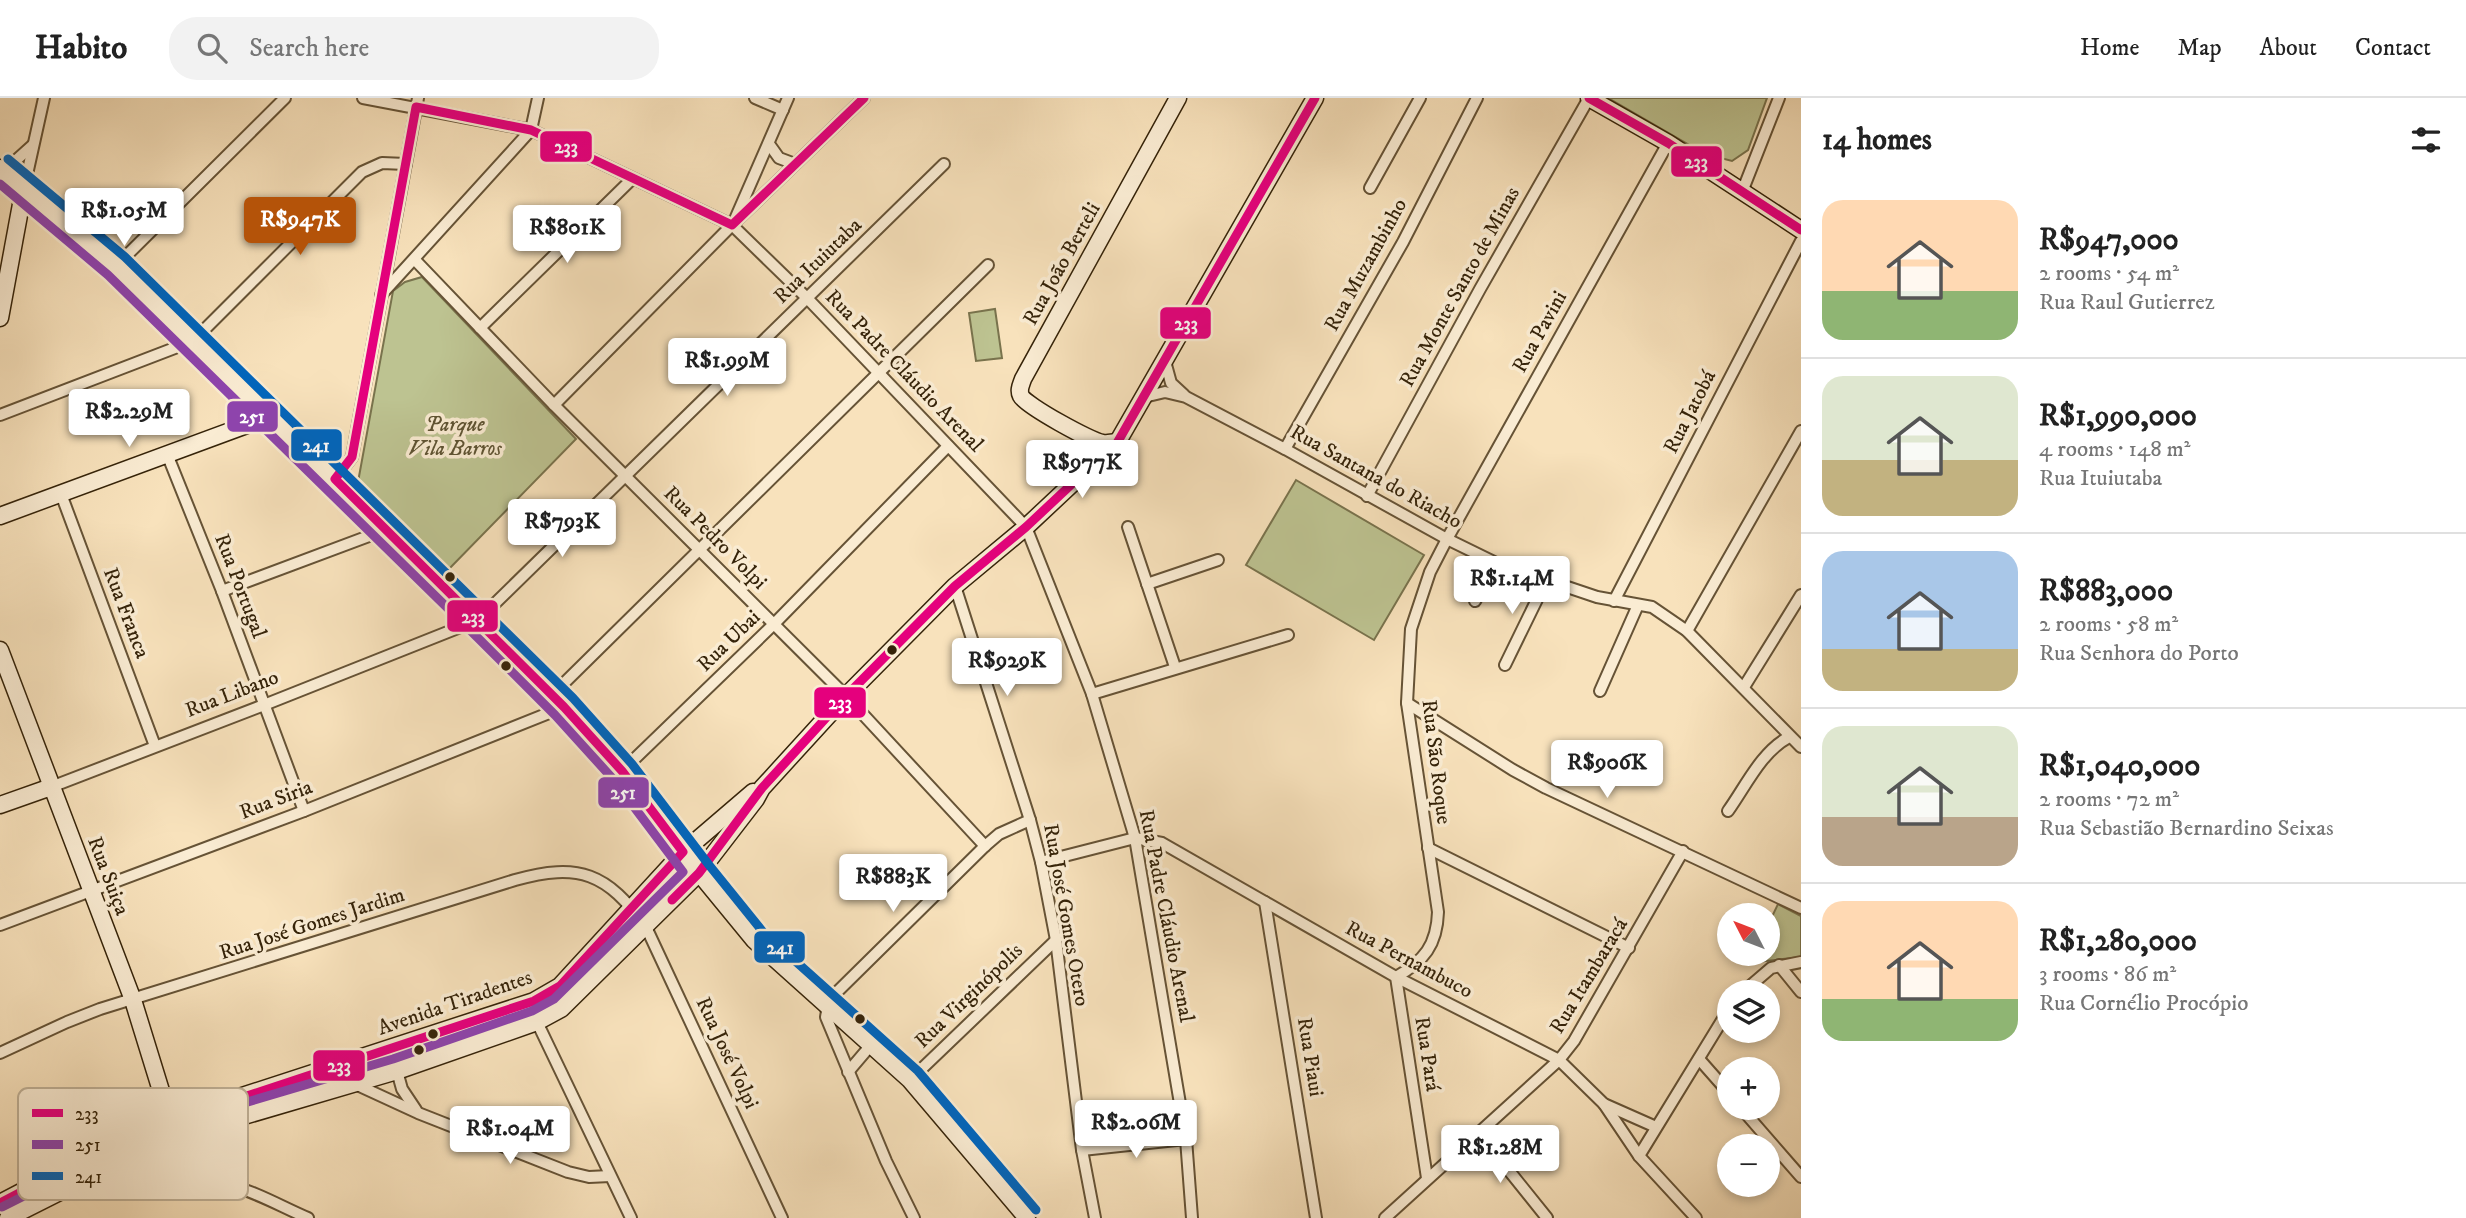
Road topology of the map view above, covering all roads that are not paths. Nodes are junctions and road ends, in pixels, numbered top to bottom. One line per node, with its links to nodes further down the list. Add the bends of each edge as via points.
1 (44, 98): 19 (street)
2 (285, 98): 33 (street)
3 (363, 98): 14 (street, Rua Padre Cláudio Arenal)
4 (538, 98): 16 (street)
5 (755, 98): 15 (street)
6 (788, 98): 15 (street)
7 (864, 98): 21 (street)
8 (1178, 98): 46 (main road, Rua João Berteli, via 1019,390 1028,405)
9 (1315, 98): 39 (main road)
10 (1420, 98): 26 (street)
11 (1477, 98): 50 (street, Rua Muzambinho, via 1403,242)
12 (1589, 98): 18 (main road); 56 (street, Rua Monte Santo de Minas)
13 (1779, 98): 27 (street)
14 (417, 103): 16 (street, Rua Padre Cláudio Arenal); 20 (street)
15 (783, 110): 17 (street)
16 (531, 130): 24 (street, Rua Padre Cláudio Arenal); 31 (street)
17 (769, 144): 21 (street, via 779,158); 28 (street)
18 (1668, 144): 27 (main road); 61 (street, Rua Pavini)
19 (33, 145): 23 (street); 25 (street)
20 (406, 164): 34 (street); 38 (street, via 382,163 362,172)
21 (795, 164): 28 (street)
22 (944, 164): 35 (street, Rua Ituiutaba)
23 (2, 169): 25 (main road)
24 (632, 179): 28 (street, Rua Padre Cláudio Arenal); 37 (street)
25 (24, 188): 33 (main road); 36 (main road)
26 (1370, 188)
27 (1742, 192): 29 (main road)
28 (732, 225): 35 (street, Rua Padre Cláudio Arenal); 43 (street)
29 (1801, 230)
30 (1801, 241): 71 (street, Rua Jatobá)
31 (415, 260): 34 (street); 37 (street, Rua Pedro Volpi)
32 (988, 265): 40 (street)
33 (117, 266): 38 (main road)
34 (381, 295): 54 (street, via 352,457)
35 (807, 298): 40 (street, Rua Padre Cláudio Arenal); 53 (street, Rua Ituiutaba)
36 (0, 318)
37 (480, 328): 43 (street, Rua Pedro Volpi)
38 (194, 341): 44 (street); 45 (main road)
39 (1165, 361): 41 (main road); 42 (street, Rua Santana do Riacho, via 1171,383)
40 (879, 373): 49 (street, Rua Padre Cláudio Arenal); 62 (street)
41 (1144, 397): 42 (street, Rua Santana do Riacho, via 1165,392); 48 (main road)
42 (1186, 397): 50 (street, Rua Santana do Riacho)
43 (554, 405): 53 (street, Rua Pedro Volpi)
44 (0, 415)
45 (271, 416): 51 (main road); 54 (main road)
46 (1073, 430): 48 (main road, Rua João Berteli, via 1102,443); 52 (main road, Rua João Berteli, via 1092,452)
47 (1801, 431): 75 (street)
48 (1120, 441): 52 (main road, via 1109,457)
49 (948, 446): 58 (street, Rua Padre Cláudio Arenal); 74 (street, Rua Ubai)
50 (1285, 449): 56 (street, Rua Santana do Riacho)
51 (167, 454): 55 (main road); 68 (street, Rua Portugal)
52 (1090, 467): 58 (main road)
53 (625, 476): 62 (street, Rua Pedro Volpi); 73 (street, Rua Ituiutaba)
54 (335, 479): 60 (main road)
55 (61, 494): 57 (main road); 89 (street, Rua Franca)
56 (1367, 496): 61 (street, Rua Santana do Riacho)
57 (0, 516)
58 (1026, 527): 67 (main road); 82 (street, Rua Padre Cláudio Arenal)
59 (1128, 527): 66 (street)
60 (386, 530): 68 (street); 73 (main road)
61 (1447, 540): 64 (street, Rua Santana do Riacho); 85 (street, Rua São Roque, via 1430,572 1411,629)
62 (700, 550): 74 (street, Rua Pedro Volpi); 83 (street)
63 (1218, 560): 66 (street)
64 (1496, 563): 65 (street, Rua Santana do Riacho); 70 (street)
65 (1546, 580): 71 (street, Rua Santana do Riacho); 78 (street)
66 (1147, 584): 79 (street)
67 (955, 586): 84 (main road); 97 (street, Rua José Gomes Otero)
68 (222, 591): 86 (street, Rua Portugal)
69 (1801, 594): 80 (street)
70 (1475, 601)
71 (1614, 601): 72 (street, Rua Santana do Riacho)
72 (1638, 605): 75 (street, Rua Santana do Riacho, via 1652,607); 81 (street)
73 (478, 620): 83 (main road); 86 (street, Rua Libano)
74 (774, 624): 84 (street, Rua Pedro Volpi); 91 (street, Rua Ubai)
75 (1687, 631): 80 (street, Rua Santana do Riacho)
76 (1288, 635): 79 (street)
77 (0, 650): 92 (main road, Rua Suiça)
78 (1505, 665)
79 (1175, 667): 82 (street)
80 (1744, 687): 88 (street, Rua Santana do Riacho)
81 (1600, 691)
82 (1092, 694): 98 (street, Rua Padre Cláudio Arenal)
83 (552, 695): 87 (main road)
84 (846, 696): 93 (main road); 99 (street, Rua Pedro Volpi)
85 (1407, 703): 100 (street, Rua São Roque); 101 (street, via 1513,770)
86 (264, 705): 89 (street, Rua Libano); 95 (street, Rua Portugal)
87 (564, 707): 91 (main road); 95 (street, Rua Siria)
88 (1789, 737): 90 (street, Rua Santana do Riacho); 96 (street, via 1766,756)
89 (155, 746): 92 (street, Rua Libano)
90 (1801, 747)
91 (622, 771): 102 (main road)
92 (51, 787): 94 (main road, Rua Libano); 105 (main road, Rua Suiça)
93 (762, 788): 102 (main road, Avenida Tiradentes, via 749,794); 104 (main road, Avenida Tiradentes)
94 (0, 805)
95 (303, 811): 105 (street, Rua Siria)
96 (1728, 811)
97 (1030, 820): 99 (street); 103 (street, Rua José Gomes Otero)
98 (1135, 838): 103 (street); 106 (street, Rua Pernambuco, via 1178,851); 141 (street, Rua Padre Cláudio Arenal)
99 (985, 846): 121 (street)
100 (1428, 848): 112 (street); 117 (street, Rua São Roque, via 1437,930 1419,962)
101 (1683, 851): 108 (street); 112 (street, Rua Itambaracá)
102 (683, 852): 104 (main road); 107 (main road, Avenida Tiradentes)
103 (1041, 862): 111 (street, Rua José Gomes Otero)
104 (699, 873): 110 (main road, Avenida Tiradentes); 121 (main road, via 762,948)
105 (91, 891): 109 (street, Rua Siria); 120 (main road, Rua Suiça)
106 (1265, 902): 117 (street, Rua Pernambuco); 160 (street, Rua Piaui)
107 (632, 908): 110 (street, Rua José Volpi); 120 (street, Rua José Gomes Jardim, via 596,878 553,871); 134 (main road, Avenida Tiradentes, via 560,986 534,1001)
108 (1801, 908)
109 (0, 925)
110 (646, 927): 122 (main road, Avenida Tiradentes, via 561,1009); 155 (street, Rua José Volpi)
111 (1056, 940): 131 (street, Rua Virginópolis); 142 (street, Rua José Gomes Otero)
112 (1629, 948): 127 (street, Rua Itambaracá)
113 (1801, 962): 114 (street)
114 (1780, 965)
115 (1777, 966): 118 (street)
116 (1780, 966): 119 (street)
117 (1395, 977): 127 (street, Rua Pernambuco); 146 (street, Rua Pará)
118 (1756, 980)
119 (1801, 992)
120 (133, 1000): 125 (street, Rua José Gomes Jardim, via 67,1022); 133 (main road, Rua Suiça)
121 (828, 1005): 124 (main road); 129 (street, via 827,1017)
122 (537, 1022): 128 (main road, Avenida Tiradentes); 144 (street)
123 (1717, 1029): 126 (street)
124 (872, 1045): 129 (street); 131 (main road)
125 (0, 1053)
126 (1699, 1059): 130 (street); 139 (street)
127 (1559, 1060): 135 (street, Rua Pernambuco); 140 (street, Rua Itambaracá)
128 (397, 1071): 132 (main road, Avenida Tiradentes); 136 (street, via 402,1089)
129 (848, 1072): 156 (street)
130 (1717, 1079)
131 (910, 1080): 157 (main road)
132 (355, 1084): 136 (street); 137 (main road, Avenida Tiradentes)
133 (160, 1088)
134 (248, 1094)
135 (1604, 1104): 139 (street, Rua Pernambuco); 143 (street)
136 (418, 1113): 144 (street, via 568,1172)
137 (248, 1115)
138 (1751, 1120): 145 (street)
139 (1656, 1127): 143 (street)
140 (1478, 1132): 146 (street, Rua Itambaracá); 161 (street)
141 (1186, 1139): 142 (street); 159 (street, Rua Padre Cláudio Arenal)
142 (1082, 1150): 158 (street, Rua José Gomes Otero)
143 (1639, 1156): 162 (street)
144 (610, 1176): 154 (street)
145 (1801, 1177)
146 (1427, 1178): 151 (street, Rua Itambaracá)
147 (248, 1193): 153 (street)
148 (18, 1194): 150 (main road, Avenida Tiradentes)
149 (44, 1200): 152 (main road, Avenida Tiradentes)
150 (0, 1203)
151 (1390, 1216)
152 (8, 1218)
153 (308, 1218)
154 (631, 1218)
155 (782, 1218)
156 (914, 1218)
157 (1027, 1218)
158 (1095, 1218)
159 (1192, 1218)
160 (1317, 1218)
161 (1548, 1218)
162 (1696, 1218)

